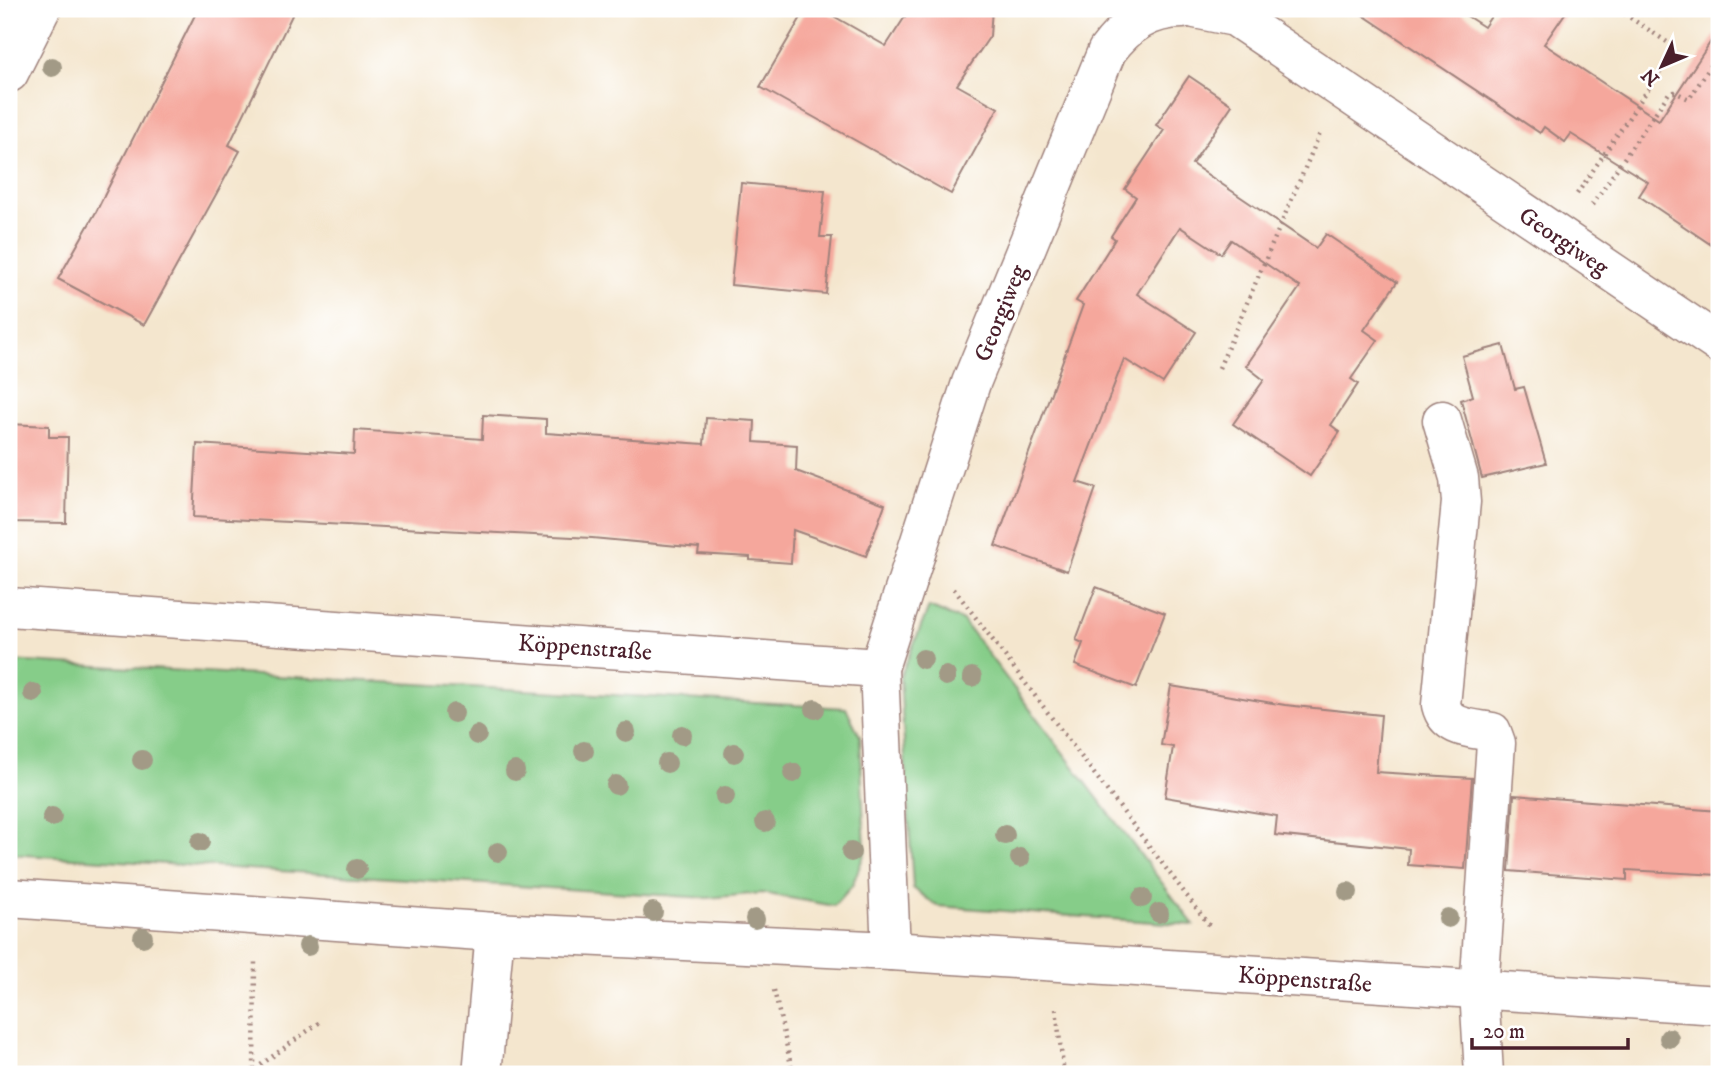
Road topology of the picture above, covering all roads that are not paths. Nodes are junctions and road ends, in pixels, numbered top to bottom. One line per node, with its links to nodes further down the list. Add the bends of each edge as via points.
1 (41, 9): 4 (street)
2 (1183, 9): 8 (street, Georgiweg, via 1169,9 1134,22 1107,51 971,383)
3 (1195, 9): 5 (street, Georgiweg, via 1235,17)
4 (9, 73)
5 (1719, 344)
6 (1442, 420): 12 (street, via 1461,502 1441,705 1453,724 1492,732 1496,743)
7 (9, 607): 8 (street, Köppenstraße)
8 (878, 668): 11 (street)
9 (9, 898): 10 (street, Köppenstraße)
10 (495, 932): 11 (street, Köppenstraße); 14 (street)
11 (891, 951): 12 (street, Köppenstraße)
12 (1479, 990): 13 (street, Köppenstraße); 15 (street)
13 (1719, 1005)
14 (482, 1074)
15 (1484, 1074)

